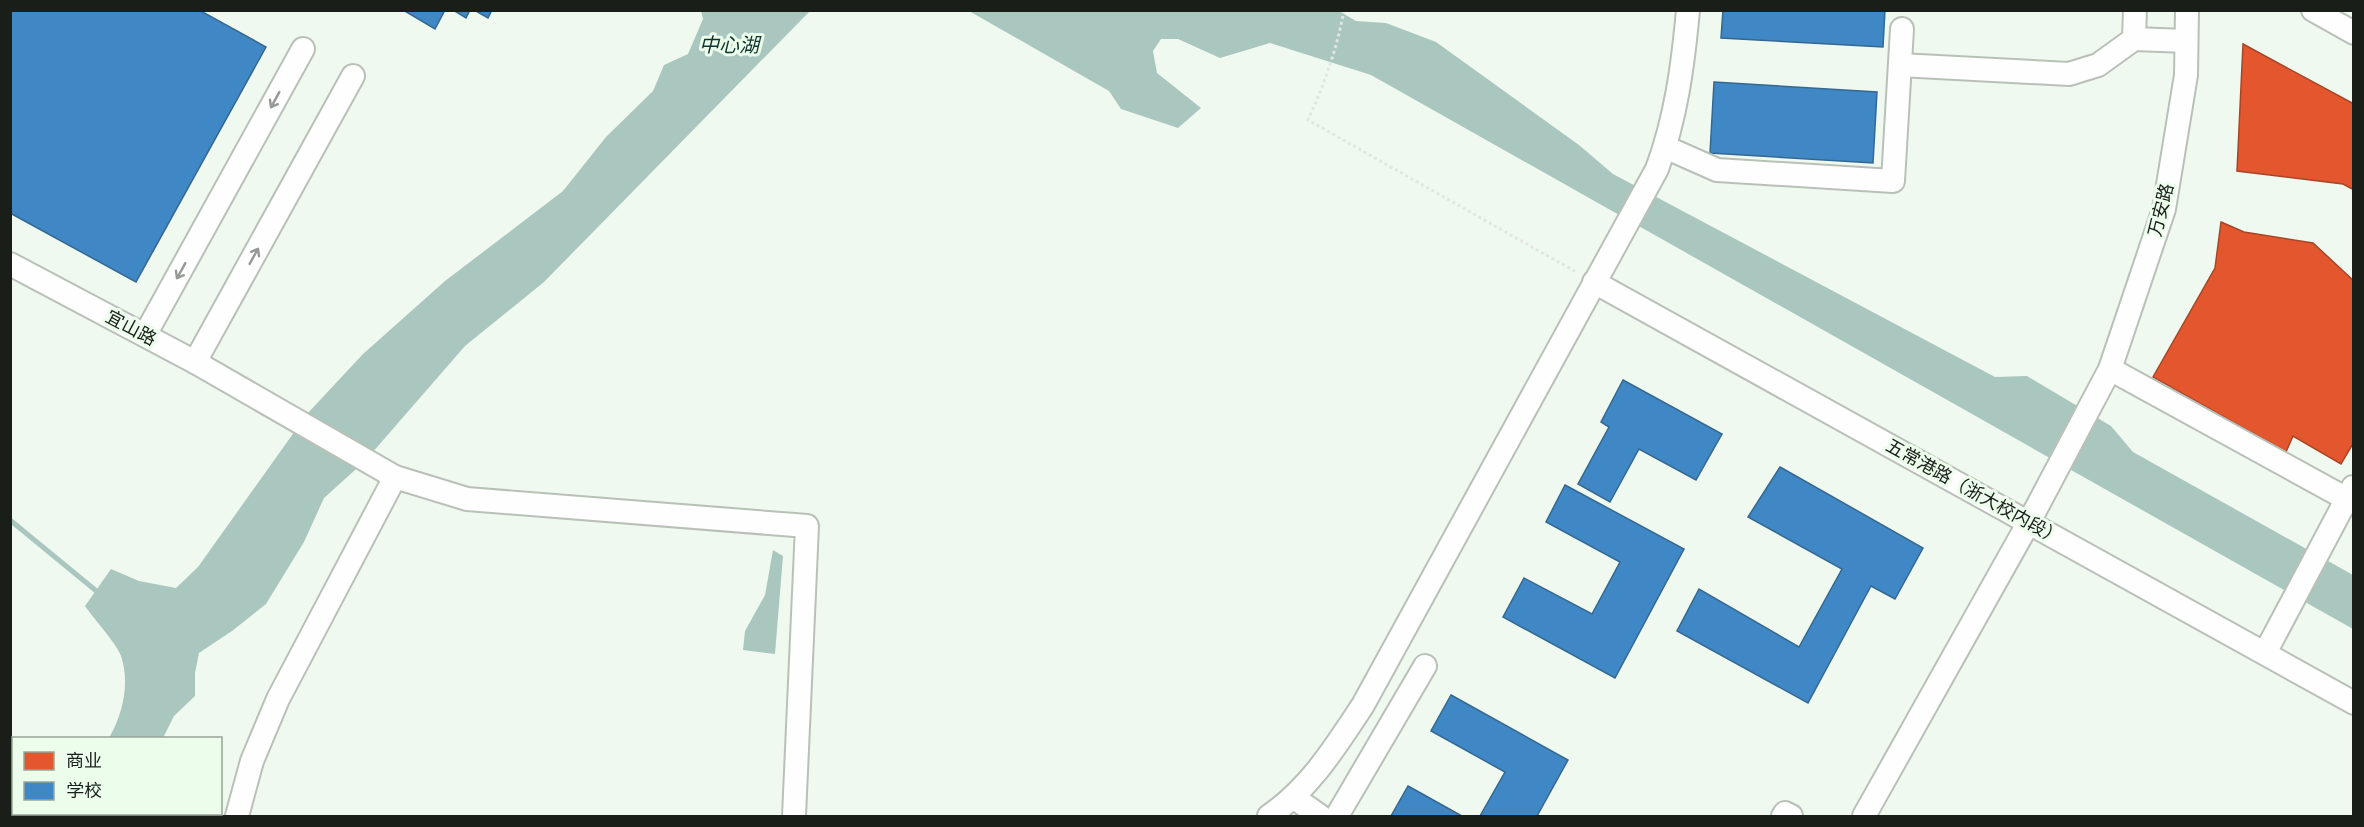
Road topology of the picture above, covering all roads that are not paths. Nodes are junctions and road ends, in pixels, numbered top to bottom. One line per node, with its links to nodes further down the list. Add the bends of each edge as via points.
1 (1688, 10): 12 (street, via 1682,75)
2 (2135, 10): 7 (street)
3 (2187, 10): 8 (street, 万安路)
4 (2313, 10): 6 (street)
5 (1902, 29): 10 (street)
6 (2354, 33)
7 (2134, 39): 8 (street); 10 (street, via 2098,65 2069,74)
8 (2186, 41): 17 (street, 万安路, via 2186,75 2164,209)
9 (303, 49): 15 (street, one-way to 15)
10 (1900, 65): 12 (street, via 1893,181 1717,170)
11 (352, 76): 16 (street, one-way to 11)
12 (1665, 147): 14 (street, via 1657,169)
13 (10, 264): 15 (street, 宜山路)
14 (1594, 282): 20 (street, 五常港路（浙大校内段）); 24 (street, via 1363,705)
15 (145, 335): 16 (street, 宜山路)
16 (195, 362): 18 (street, 宜山路)
17 (2110, 369): 19 (street); 20 (street, 万安路)
18 (390, 474): 25 (street, via 278,699 252,760); 26 (street, 宜山路, via 467,499 807,526)
19 (2351, 496): 21 (street)
20 (2029, 522): 21 (street, 五常港路（浙大校内段）); 32 (street, 万安路)
21 (2265, 653): 23 (street, 五常港路（浙大校内段）)
22 (1425, 666): 29 (street)
23 (2354, 703)
24 (1293, 797): 27 (street); 28 (street)
25 (237, 816)
26 (794, 816)
27 (1269, 816)
28 (1320, 816)
29 (1337, 816)
30 (1783, 816): 31 (street)
31 (1791, 816)
32 (1864, 816)

